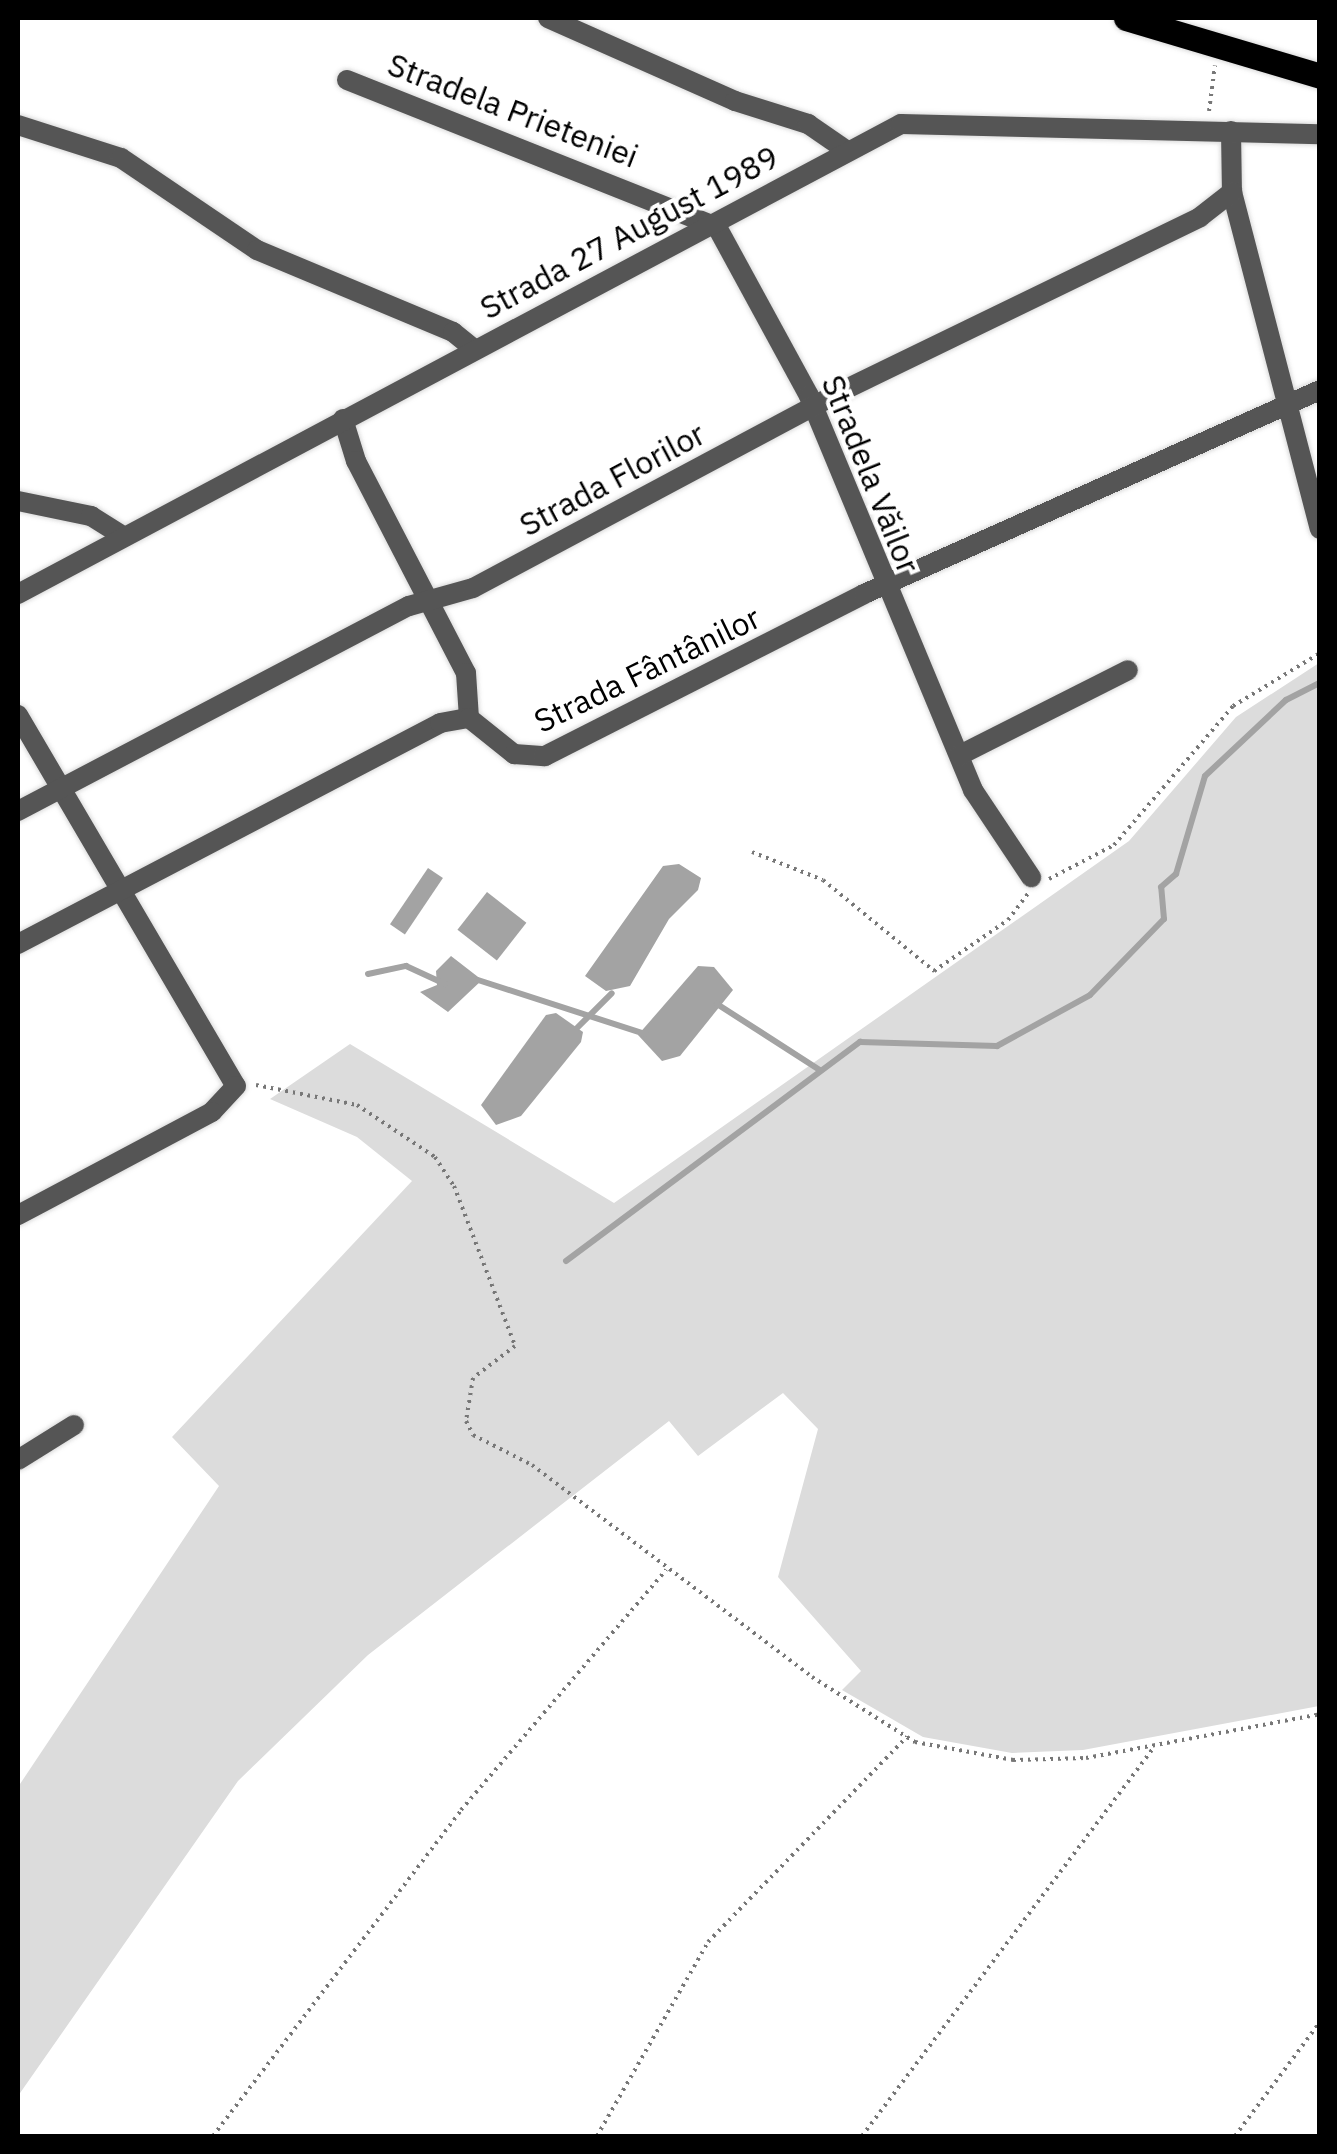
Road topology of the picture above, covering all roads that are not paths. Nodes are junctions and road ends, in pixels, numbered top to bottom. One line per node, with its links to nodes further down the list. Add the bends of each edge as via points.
1 (548, 18): 8 (street, via 735,102 808,124)
2 (1126, 18): 3 (main road)
3 (1320, 76)
4 (348, 80): 10 (street, Stradela Prieteniei)
5 (18, 126): 11 (street, via 121,158 257,250 453,332)
6 (1231, 131): 7 (street, Strada 27 August 1989); 8 (street, Strada 27 August 1989, via 954,119 900,124); 9 (street)
7 (1320, 134)
8 (846, 150): 10 (street, Strada 27 August 1989)
9 (1232, 192): 13 (street); 14 (street, Strada Florilor, via 1200,217)
10 (712, 222): 11 (street, Strada 27 August 1989); 14 (street, Stradela Văilor)
11 (474, 350): 15 (street, Strada 27 August 1989)
12 (1320, 390): 13 (street, Strada Fântânilor)
13 (1283, 402): 17 (street); 19 (street, Strada Fântânilor)
14 (814, 407): 19 (street, Stradela Văilor); 21 (street, Strada Florilor, via 473,588)
15 (344, 419): 18 (street, Strada 27 August 1989); 21 (street)
16 (18, 501): 18 (street, via 90,516)
17 (1320, 529)
18 (124, 536): 20 (street, Strada 27 August 1989)
19 (884, 584): 24 (street, Strada Fântânilor, via 545,756 514,754); 25 (street, Stradela Văilor)
20 (18, 594)
21 (429, 599): 24 (street, via 471,686); 26 (street, Strada Florilor)
22 (1128, 670): 25 (street)
23 (18, 715): 26 (street)
24 (470, 718): 29 (street, via 440,723)
25 (960, 755): 28 (street, Stradela Văilor)
26 (59, 789): 27 (street, Strada Florilor); 29 (street)
27 (18, 811)
28 (1030, 877)
29 (117, 890): 30 (street); 31 (street, via 236,1086 212,1112)
30 (18, 944)
31 (18, 1215)
32 (74, 1425): 33 (street)
33 (18, 1460)

